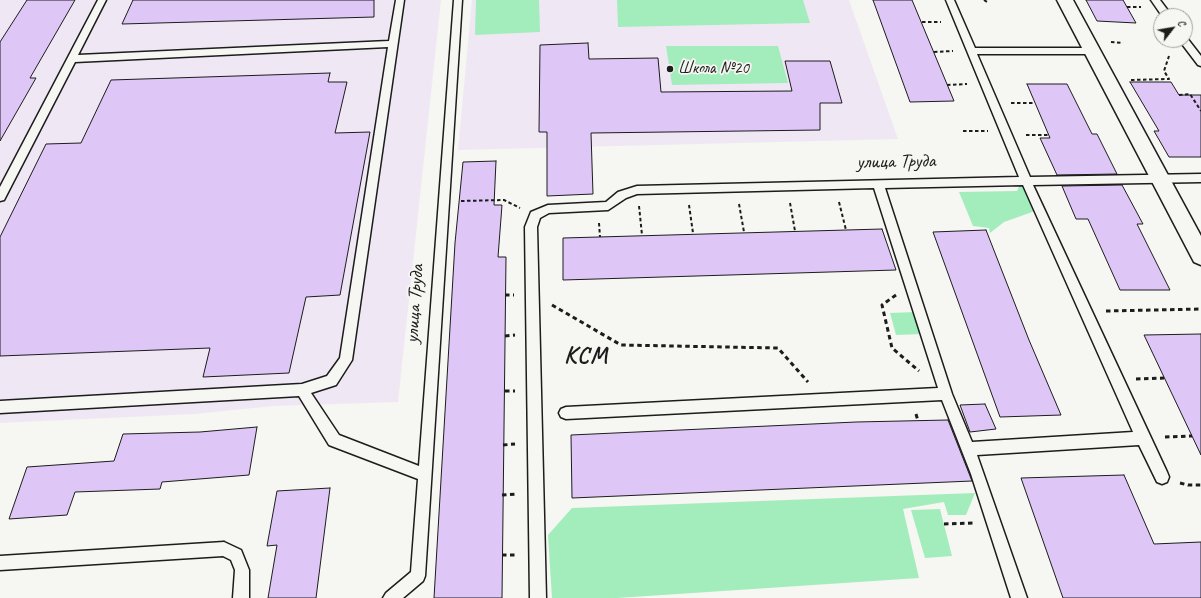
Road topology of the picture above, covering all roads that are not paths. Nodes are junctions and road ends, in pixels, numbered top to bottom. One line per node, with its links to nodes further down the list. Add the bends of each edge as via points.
1 (102, 0): 10 (lane)
2 (400, 0): 6 (lane)
3 (458, 0): 24 (lane, улица Труда)
4 (950, 0): 8 (lane)
5 (1065, 0): 9 (street)
6 (392, 44): 10 (lane); 18 (lane, via 346,360 331,381)
7 (1190, 48): 11 (lane)
8 (973, 51): 9 (lane); 14 (lane)
9 (1092, 51): 12 (street)
10 (72, 59): 16 (lane)
11 (1201, 63)
12 (1159, 178): 13 (lane, улица Труда); 14 (lane, улица Труда); 17 (street)
13 (1201, 178)
14 (1026, 181): 15 (lane, улица Труда); 22 (lane)
15 (878, 184): 19 (lane); 29 (lane, улица Труда, via 635,190 622,194 608,206 548,209 535,215 532,227)
16 (0, 197)
17 (1201, 256)
18 (302, 390): 20 (lane); 24 (lane, via 334,440)
19 (946, 394): 21 (lane); 23 (lane)
20 (0, 407)
21 (566, 413)
22 (1143, 438): 23 (lane); 25 (lane)
23 (969, 449): 30 (lane)
24 (425, 475): 28 (lane, улица Труда, via 418,576)
25 (1162, 477)
26 (0, 563): 27 (lane, via 224,549 236,555 242,570)
27 (241, 598)
28 (391, 598)
29 (538, 598)
30 (1019, 598)

